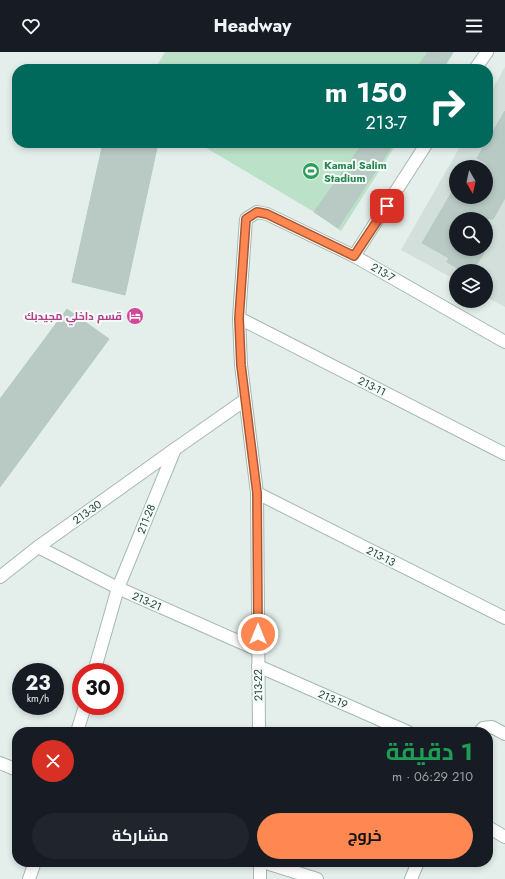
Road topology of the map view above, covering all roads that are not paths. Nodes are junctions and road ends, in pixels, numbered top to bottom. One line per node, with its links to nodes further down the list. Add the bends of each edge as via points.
1 (486, 52): 2 (street)
2 (479, 64)
3 (424, 148): 5 (street)
4 (257, 212): 5 (street, 213-7, via 267,214); 6 (street, 213-22, via 246,219)
5 (354, 256): 7 (street, 213-7)
6 (239, 318): 8 (street, 213-22); 10 (street, 213-11)
7 (505, 342)
8 (245, 400): 9 (street); 11 (street, 213-22)
9 (175, 449): 12 (street, 213-30); 14 (street, 211-28)
10 (505, 454)
11 (257, 493): 15 (street, 213-13); 16 (street, 213-22)
12 (38, 547): 13 (street, 213-30); 14 (street, 213-21)
13 (0, 577)
14 (118, 588): 16 (street, 213-21); 17 (street, 211-28)
15 (505, 618)
16 (258, 650): 18 (street, 213-22)
17 (97, 663)
18 (258, 666): 21 (street, 213-22); 22 (street, 213-19)
19 (82, 715): 20 (street)
20 (79, 727)
21 (259, 727)
22 (397, 727)
23 (493, 728): 24 (street)
24 (505, 734)
25 (0, 763): 26 (street)
26 (12, 768)
27 (493, 830): 28 (street)
28 (505, 837)
29 (33, 867): 33 (street)
30 (261, 867): 34 (street)
31 (278, 867): 35 (street)
32 (416, 867): 36 (street)
33 (29, 879)
34 (260, 879)
35 (317, 879)
36 (411, 879)

